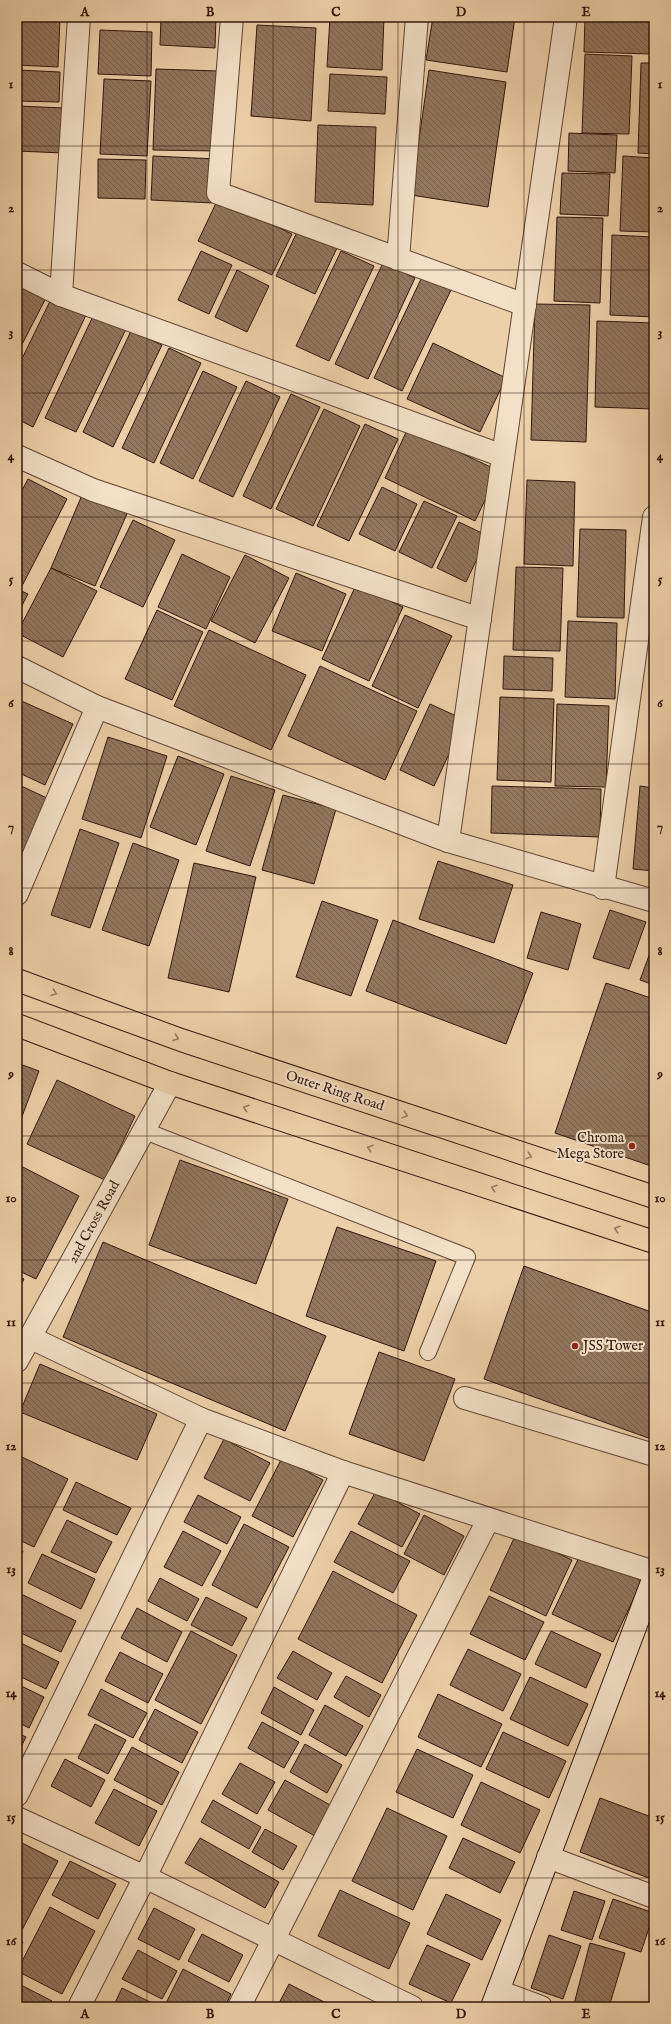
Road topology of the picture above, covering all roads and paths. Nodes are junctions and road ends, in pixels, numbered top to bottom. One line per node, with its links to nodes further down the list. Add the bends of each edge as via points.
1 (79, 17): 7 (street)
2 (232, 17): 5 (street, via 218,193)
3 (417, 17): 5 (street)
4 (566, 17): 8 (street)
5 (398, 259): 8 (street)
6 (17, 273): 7 (street)
7 (61, 295): 10 (street)
8 (525, 305): 10 (street)
9 (17, 456): 12 (street, via 93,490)
10 (503, 456): 12 (street)
11 (654, 517): 16 (street)
12 (480, 619): 15 (street)
13 (17, 667): 14 (street)
14 (97, 707): 15 (street); 17 (street)
15 (448, 841): 16 (street)
16 (604, 888): 18 (street)
17 (17, 894)
18 (654, 902)
19 (17, 980): 23 (highway, Outer Ring Road, one-way to 23, via 181,1040)
20 (17, 1025): 21 (highway)
21 (170, 1083): 22 (street, 2nd Cross Road); 24 (highway, one-way to 21)
22 (145, 1131): 25 (street, 2nd Cross Road); 26 (lane, via 467,1257)
23 (654, 1197)
24 (654, 1242)
25 (29, 1337): 27 (street, 2nd Cross Road); 29 (street)
26 (428, 1352)
27 (17, 1361)
28 (465, 1398): 30 (street)
29 (202, 1419): 31 (street); 35 (street)
30 (654, 1455)
31 (343, 1472): 32 (street); 38 (street)
32 (488, 1520): 33 (street); 40 (street)
33 (654, 1572)
34 (654, 1577): 37 (street)
35 (17, 1795)
36 (17, 1818): 38 (street)
37 (548, 1857): 39 (street); 41 (street)
38 (145, 1877): 40 (street); 43 (street)
39 (654, 1897)
40 (273, 1939): 42 (street); 44 (street)
41 (495, 1999): 45 (street)
42 (404, 2005)
43 (79, 2007)
44 (239, 2007)
45 (541, 2007)

